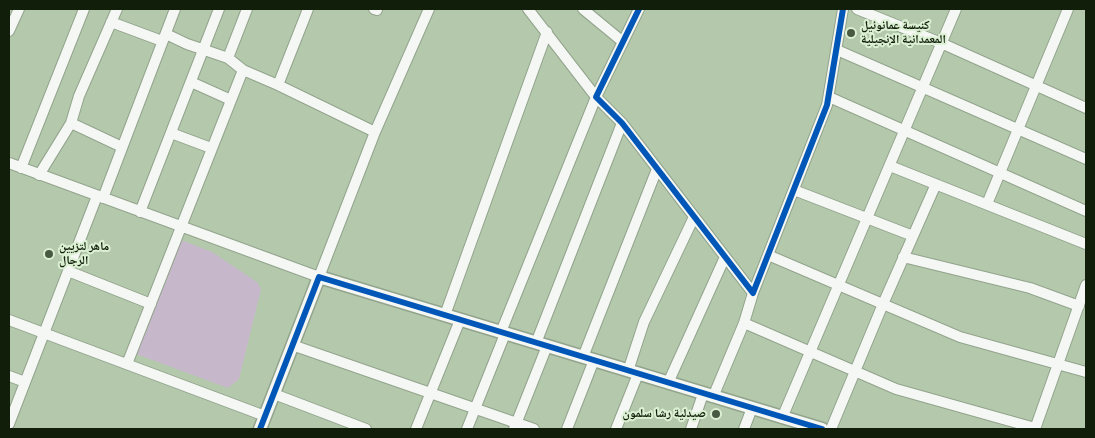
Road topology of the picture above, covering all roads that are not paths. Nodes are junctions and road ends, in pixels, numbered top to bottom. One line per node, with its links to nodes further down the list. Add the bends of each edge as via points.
1 (19, 9): 17 (street)
2 (83, 9): 45 (street)
3 (117, 9): 16 (street)
4 (176, 9): 19 (street)
5 (219, 9): 22 (street)
6 (247, 9): 24 (street)
7 (308, 9): 27 (street)
8 (429, 9): 38 (street)
9 (528, 9): 18 (street)
10 (583, 9): 20 (street)
11 (639, 9): 20 (street)
12 (843, 9): 23 (street)
13 (857, 9): 21 (street)
14 (956, 9): 21 (street)
15 (1068, 9): 28 (street)
16 (112, 22): 19 (street); 34 (street, via 79,96)
17 (9, 31)
18 (548, 32): 30 (street); 71 (street)
19 (164, 37): 22 (street); 40 (street)
20 (623, 42): 30 (street)
21 (941, 43): 28 (street); 29 (street)
22 (204, 50): 24 (street); 26 (street)
23 (836, 50): 29 (street); 31 (street)
24 (228, 58): 25 (street)
25 (243, 70): 27 (street); 32 (street)
26 (191, 82): 32 (street); 39 (street)
27 (278, 85): 38 (street)
28 (1035, 86): 33 (street); 37 (street)
29 (922, 87): 36 (street); 37 (street)
30 (596, 96): 35 (street); 76 (street)
31 (829, 97): 36 (street); 50 (street)
32 (231, 100): 41 (street)
33 (1086, 108)
34 (71, 123): 40 (street); 48 (street)
35 (622, 123): 46 (street); 78 (street)
36 (904, 130): 44 (street); 47 (street)
37 (1018, 130): 42 (street); 47 (street)
38 (375, 132): 64 (street)
39 (171, 133): 41 (street); 54 (street)
40 (122, 147): 51 (street)
41 (211, 148): 57 (street)
42 (1086, 159)
43 (9, 164): 45 (street)
44 (890, 166): 49 (street); 56 (street)
45 (21, 168): 48 (street)
46 (657, 169): 55 (street); 80 (street)
47 (1000, 173): 52 (street); 53 (street)
48 (39, 175): 51 (street)
49 (936, 184): 52 (street); 58 (street)
50 (794, 190): 56 (street); 60 (street)
51 (100, 197): 54 (street); 63 (street)
52 (987, 204): 59 (street)
53 (1086, 211)
54 (140, 212): 57 (street)
55 (694, 217): 61 (street); 84 (street, via 644,322)
56 (867, 220): 58 (street); 65 (street)
57 (180, 226): 64 (street); 68 (street)
58 (913, 236): 62 (street)
59 (1086, 244)
60 (768, 255): 65 (street); 67 (street)
61 (725, 257): 67 (street); 88 (street)
62 (903, 257): 69 (street); 70 (street, via 1030,288)
63 (68, 271): 68 (street); 75 (street)
64 (318, 277): 71 (street); 77 (street)
65 (839, 284): 69 (street); 79 (street)
66 (1086, 285): 70 (street)
67 (753, 293): 74 (street)
68 (150, 304): 81 (street)
69 (883, 304): 82 (street, via 960,337); 83 (street)
70 (1079, 306): 82 (street)
71 (445, 315): 73 (street)
72 (9, 320): 75 (street)
73 (460, 320): 76 (street); 89 (street)
74 (744, 323): 79 (street); 91 (street)
75 (44, 333): 81 (street); 87 (street)
76 (503, 333): 78 (street); 93 (street)
77 (292, 345): 89 (street); 90 (street)
78 (541, 345): 80 (street); 98 (street)
79 (810, 352): 83 (street); 95 (street)
80 (588, 359): 84 (street); 106 (street)
81 (127, 364): 94 (street)
82 (1058, 364): 85 (street); 112 (street)
83 (855, 371): 111 (street); 112 (street, via 896,389)
84 (633, 372): 88 (street); 107 (street)
85 (1086, 372)
86 (9, 376): 87 (street)
87 (25, 382): 97 (street)
88 (668, 383): 91 (street)
89 (430, 393): 93 (street); 103 (street)
90 (274, 394): 94 (street); 96 (street)
91 (708, 395): 92 (street); 108 (street)
92 (752, 408): 95 (street); 109 (street)
93 (475, 409): 98 (street); 104 (street)
94 (265, 416): 101 (street)
95 (782, 418): 99 (street)
96 (341, 419): 100 (street); 102 (street)
97 (9, 424)
98 (515, 426): 105 (street)
99 (798, 426): 110 (street)
100 (366, 428)
101 (260, 429)
102 (337, 429)
103 (416, 429)
104 (467, 429)
105 (534, 429)
106 (567, 429)
107 (616, 429)
108 (691, 429)
109 (744, 429)
110 (822, 429)
111 (831, 429)
112 (1035, 429)

